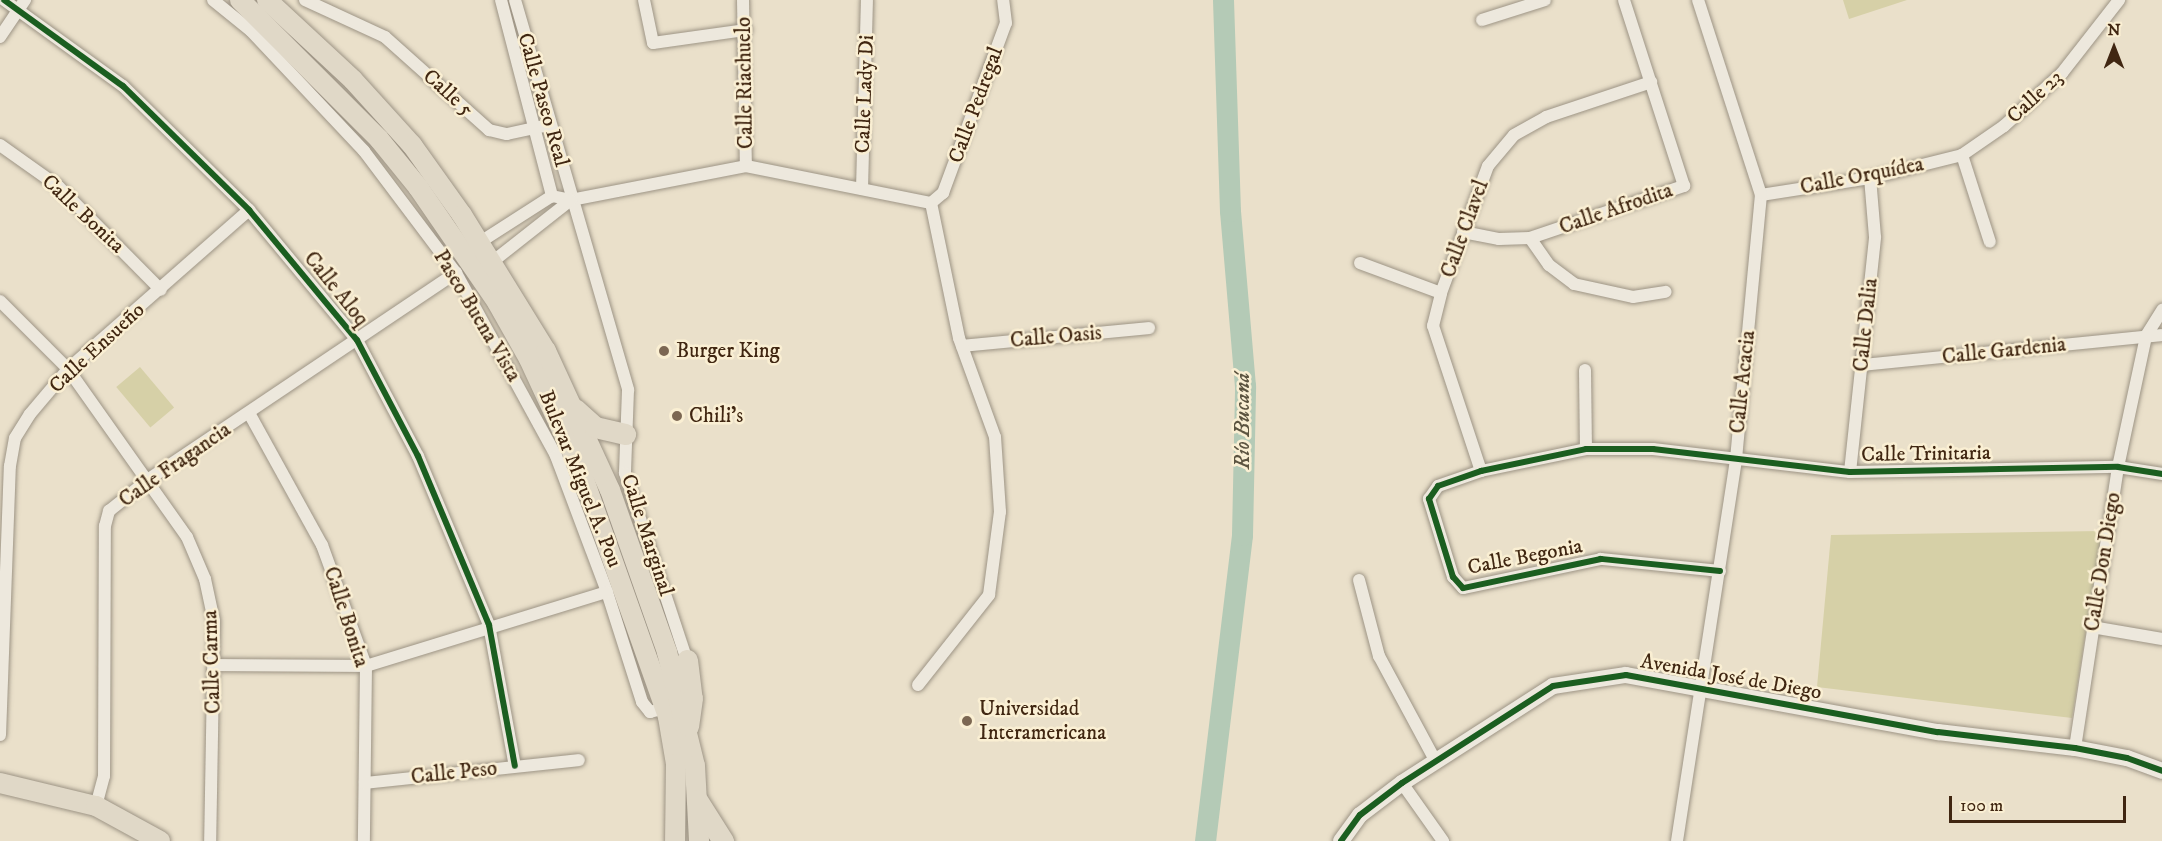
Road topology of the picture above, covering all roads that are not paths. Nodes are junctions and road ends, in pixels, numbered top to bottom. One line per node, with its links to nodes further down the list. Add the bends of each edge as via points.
1 (4, 0): 16 (street, Calle Aloq)
2 (213, 0): 39 (street, Paseo Buena Vista, via 251,31 364,151)
3 (240, 0): 36 (main road, Bulevar Miguel A. Pou, via 379,139)
4 (267, 0): 36 (main road, Bulevar Miguel A. Pou, via 353,80 412,145)
5 (305, 0): 22 (street, Calle 5, via 385,37 489,130 507,134)
6 (501, 0): 22 (street, Calle Paseo Real)
7 (515, 0): 21 (street, Calle Paseo Real)
8 (644, 0): 18 (street, via 653,42)
9 (743, 0): 18 (street, Calle Riachuelo)
10 (867, 0): 27 (street, Calle Lady Di)
11 (1003, 0): 31 (street, Calle Pedregal, via 1006,23 943,193)
12 (1545, 0): 17 (street)
13 (1624, 0): 20 (street, Calle Afrodita)
14 (1698, 0): 28 (street, Calle Acacia)
15 (2120, 0): 24 (street, Calle 23, via 2062,73 2004,126)
16 (22, 4): 19 (street); 32 (street, Calle Aloq, via 123,86)
17 (1482, 20)
18 (746, 30): 25 (street, Calle Riachuelo)
19 (0, 37)
20 (1651, 82): 33 (street, Calle Clavel, via 1546,117 1514,135 1488,166); 34 (street, Calle Afrodita, via 1684,186)
21 (549, 124): 22 (street, Calle 5); 30 (street, Calle Paseo Real)
22 (536, 128): 29 (street, Calle Paseo Real)
23 (0, 145): 40 (street, Calle Bonita, via 58,186)
24 (1962, 155): 26 (street, Calle Orquídea); 35 (street)
25 (746, 166): 27 (street); 30 (street)
26 (1870, 178): 28 (street, Calle Orquídea); 50 (street, Calle Dalia, via 1875,237)
27 (862, 189): 31 (street)
28 (1761, 195): 57 (street, Calle Acacia)
29 (552, 196): 30 (street); 36 (street)
30 (571, 200): 38 (street); 55 (street, Calle Marginal, via 628,390)
31 (931, 203): 49 (street)
32 (249, 210): 40 (street, Calle Ensueño); 48 (street, Calle Aloq)
33 (1463, 232): 34 (street, Calle Afrodita, via 1499,239); 42 (street, Calle Clavel)
34 (1530, 238): 41 (street, via 1549,265 1574,284 1633,297)
35 (1990, 242)
36 (472, 248): 38 (main road, Bulevar Miguel A. Pou)
37 (1360, 263): 42 (street)
38 (485, 267): 53 (main road, Bulevar Miguel A. Pou); 74 (main road, Bulevar Miguel A. Pou, via 567,435)
39 (456, 273): 48 (street, Calle Fragancia); 65 (street, Paseo Buena Vista, via 556,456)
40 (161, 290): 51 (street, Calle Ensueño)
41 (1666, 292)
42 (1441, 293): 59 (street, Calle Clavel, via 1433,326)
43 (0, 301): 51 (street, Calle Carma)
44 (2162, 310): 47 (street, Calle Don Diego)
45 (1149, 328): 49 (street, Calle Oasis)
46 (2162, 335): 47 (street, Calle Gardenia)
47 (2146, 336): 50 (street, Calle Gardenia); 58 (street, Calle Don Diego)
48 (357, 340): 54 (street, Calle Fragancia); 66 (street, Calle Aloq, via 418,456)
49 (962, 346): 72 (street, via 995,437 1000,512 989,595)
50 (1862, 365): 60 (street, Calle Dalia)
51 (68, 369): 62 (street, Calle Carma); 76 (street, Calle Ensueño, via 15,438 10,466)
52 (1585, 370): 56 (street)
53 (575, 410): 55 (highway, via 595,427); 75 (main road, Bulevar Miguel A. Pou, via 610,490 667,652)
54 (249, 413): 62 (street, Calle Fragancia); 71 (street, Calle Bonita, via 322,545)
55 (625, 434): 69 (street, Calle Marginal, via 625,473)
56 (1586, 449): 57 (street, Calle Begonia, via 1653,449); 59 (street, Calle Begonia)
57 (1736, 459): 60 (street, Calle Trinitaria); 63 (street, Calle Acacia)
58 (2118, 467): 60 (street, Calle Trinitaria); 61 (street, Calle Trinitaria); 67 (street, Calle Don Diego)
59 (1481, 471): 63 (street, Calle Begonia, via 1438,486 1429,499 1453,577 1463,588 1601,559)
60 (1850, 472)
61 (2162, 474)
62 (149, 479): 70 (street, Calle Carma, via 187,537 206,579 214,621); 86 (street, Calle Fragancia, via 118,502 105,526 104,776)
63 (1720, 571): 73 (street, Calle Acacia)
64 (1359, 580): 79 (street, via 1379,656)
65 (607, 592): 66 (street); 74 (street, Paseo Buena Vista, via 642,702 650,712)
66 (489, 625): 71 (street); 80 (street, Calle Aloq)
67 (2092, 627): 68 (street); 77 (street, Calle Don Diego)
68 (2162, 639)
69 (687, 660): 75 (highway, via 692,698)
70 (214, 665): 71 (street); 89 (street, Calle Carma)
71 (366, 666): 83 (street, Calle Bonita)
72 (918, 685)
73 (1702, 687): 77 (street, Avenida José de Diego, via 1938,732); 79 (street, Avenida José de Diego, via 1626,675 1552,686); 97 (street, Calle Acacia)
74 (665, 708): 87 (main road, Bulevar Miguel A. Pou, via 676,764)
75 (688, 726): 85 (main road, Bulevar Miguel A. Pou)
76 (0, 735)
77 (2075, 748): 81 (street, Avenida José de Diego, via 2127,758)
78 (579, 760): 80 (street, Calle Peso)
79 (1435, 760): 84 (street, Avenida José de Diego)
80 (515, 766): 83 (street, Calle Peso)
81 (2162, 771)
82 (0, 783): 86 (main road)
83 (364, 783): 90 (street, Calle Bonita)
84 (1402, 783): 95 (street, Avenida José de Diego, via 1360,815); 96 (street)
85 (697, 800): 93 (main road, Bulevar Miguel A. Pou); 94 (highway)
86 (96, 806): 88 (main road)
87 (676, 811): 91 (main road); 92 (main road, Bulevar Miguel A. Pou)
88 (160, 841)
89 (210, 841)
90 (364, 841)
91 (664, 841)
92 (675, 841)
93 (699, 841)
94 (723, 841)
95 (1341, 841)
96 (1443, 841)
97 (1677, 841)

